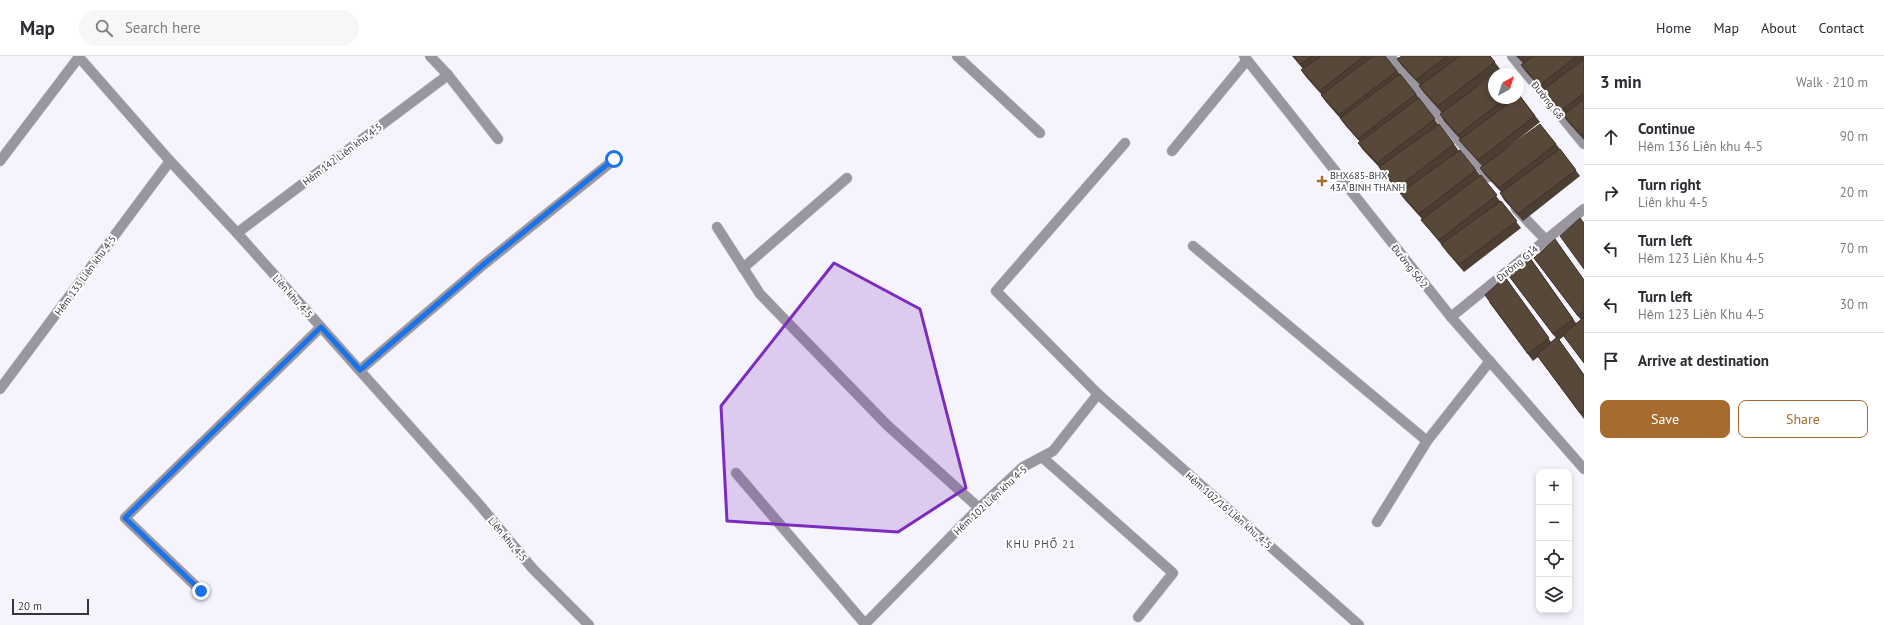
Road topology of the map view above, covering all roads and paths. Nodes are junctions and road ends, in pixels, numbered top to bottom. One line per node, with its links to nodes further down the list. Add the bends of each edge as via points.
1 (430, 56): 7 (street)
2 (957, 56): 8 (street)
3 (1390, 56): 17 (street)
4 (1512, 56): 11 (street, Đường G8)
5 (79, 57): 14 (street); 15 (street, Liên khu 4-5)
6 (1246, 58): 12 (street); 25 (street, Đường Số 2)
7 (448, 75): 9 (street); 21 (street, Hẻm 142 Liên khu 4-5)
8 (1040, 133)
9 (498, 139)
10 (1124, 143): 30 (street, via 996,291)
11 (1584, 144)
12 (1172, 152)
13 (614, 159): 28 (street, via 483,265)
14 (0, 161)
15 (170, 161): 21 (street, Liên khu 4-5); 29 (street, Hẻm 133 Liên khu 4-5)
16 (847, 178): 24 (street)
17 (1496, 185)
18 (1511, 203): 22 (street)
19 (1584, 209): 22 (street, Đường G14)
20 (717, 227): 24 (street)
21 (237, 233): 26 (street, Liên khu 4-5)
22 (1546, 240): 25 (street, Đường G14)
23 (1193, 246): 31 (street)
24 (743, 268): 35 (street, via 760,294 886,425)
25 (1451, 317): 27 (street, Đường Số 2)
26 (321, 327): 28 (street, Liên khu 4-5); 37 (street, via 125,518)
27 (1490, 362): 31 (street); 33 (street, Đường Số 2)
28 (360, 370): 39 (street, Liên khu 4-5, via 533,569)
29 (0, 389)
30 (1098, 394): 32 (street, Hẻm 102 Liên khu 4-5, via 1053,451); 41 (street, Hẻm 102/16 Liên khu 4-5)
31 (1427, 441): 36 (street)
32 (1042, 457): 35 (street, Hẻm 102 Liên khu 4-5, via 1023,467); 38 (street, via 1173,573)
33 (1584, 469)
34 (736, 473): 40 (street)
35 (979, 508): 40 (street, Hẻm 102 Liên khu 4-5)
36 (1377, 522)
37 (201, 591)
38 (1138, 617)
39 (589, 625)
40 (865, 625)
41 (1359, 625)

